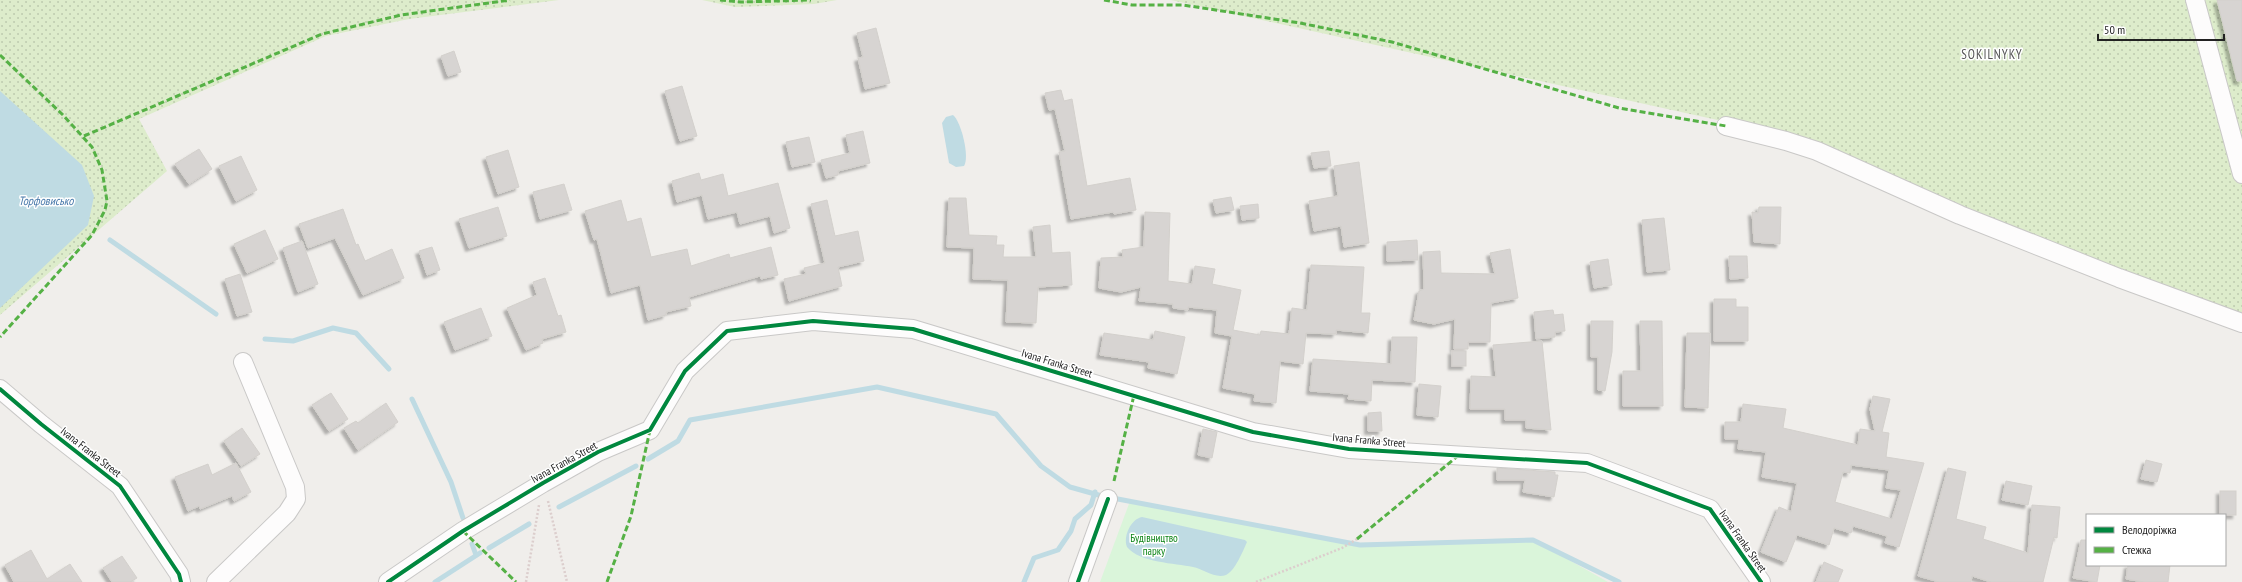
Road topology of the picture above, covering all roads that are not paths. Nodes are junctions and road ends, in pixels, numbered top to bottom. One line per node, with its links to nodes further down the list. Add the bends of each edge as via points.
1 (2195, 0): 3 (street)
2 (1726, 126): 4 (street, via 1786,140 1817,151 1960,215 2119,278)
3 (2242, 174)
4 (2242, 322)
5 (243, 362): 9 (street, via 295,487 296,499 288,513)
6 (0, 389): 8 (street, Ivana Franka Street, via 40,424 120,486 179,574)
7 (1108, 499): 11 (street)
8 (181, 582)
9 (216, 582)
10 (388, 582): 12 (street, Ivana Franka Street, via 463,531 543,483 598,452 650,430 686,371 727,331 813,321 913,329 1253,432 1349,449 1587,463 1710,509)
11 (1078, 582)
12 (1761, 582)

